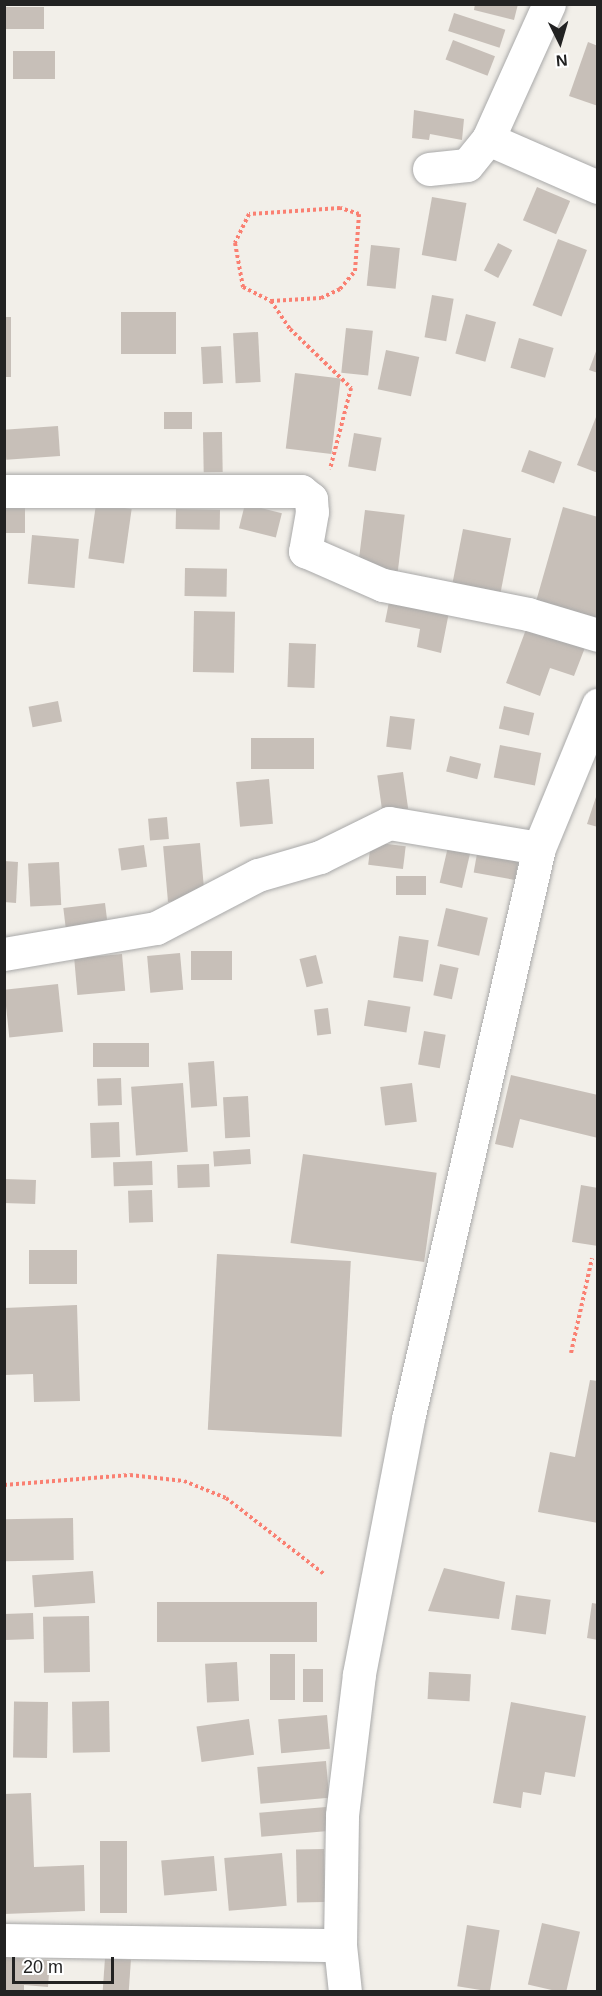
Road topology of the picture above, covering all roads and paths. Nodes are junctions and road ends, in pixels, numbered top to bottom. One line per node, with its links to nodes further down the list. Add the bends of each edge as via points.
1 (549, 4): 2 (street)
2 (488, 139): 3 (street, via 467,165); 4 (street)
3 (429, 170)
4 (597, 187)
5 (271, 301): 5 (path, via 243,287 235,243 249,214 340,208 359,214 355,271 340,289 321,298); 6 (path, via 290,329 351,388 333,470)
6 (322, 469)
7 (4, 491): 8 (street, via 301,491 311,499 312,512 305,551 382,585 528,614)
8 (597, 635)
9 (597, 705): 10 (street)
10 (539, 848): 11 (street, via 389,823 320,857 258,874 156,928); 17 (street, via 408,1419 358,1674 342,1815)
11 (4, 954)
12 (592, 1257): 13 (path)
13 (571, 1353)
14 (4, 1485): 15 (path, via 130,1475 184,1481 226,1498)
15 (324, 1574)
16 (4, 1940): 17 (street)
17 (340, 1945): 18 (street)
18 (345, 1992)

